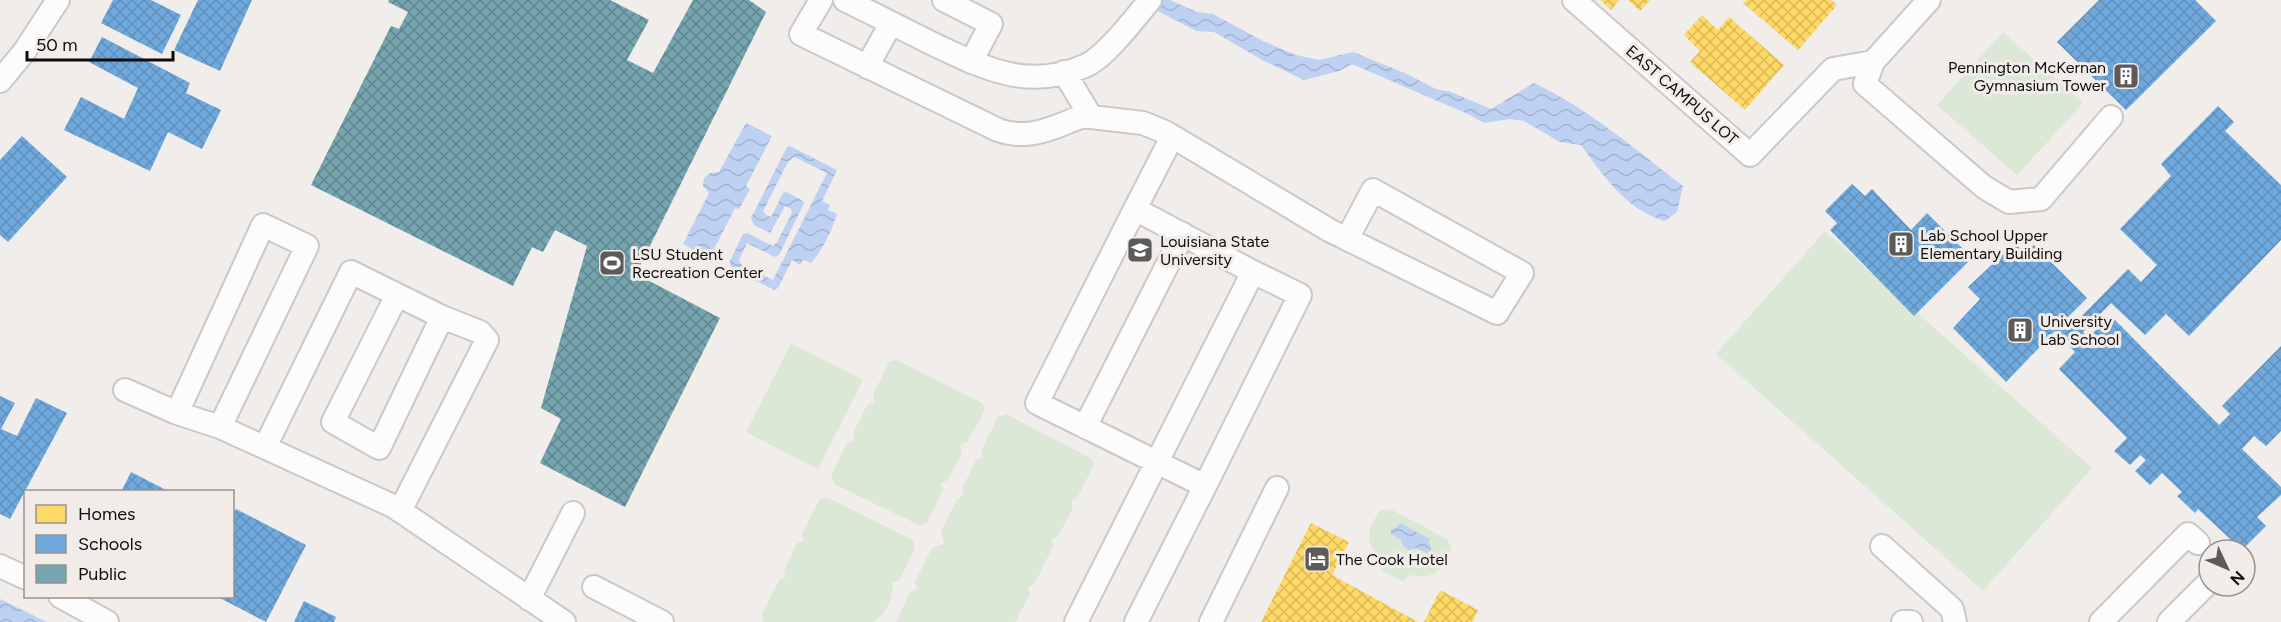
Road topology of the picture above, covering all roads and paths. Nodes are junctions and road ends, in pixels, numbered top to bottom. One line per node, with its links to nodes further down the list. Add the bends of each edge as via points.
1 (58, 0): 13 (street)
2 (821, 0): 11 (street, via 801,34)
3 (845, 0): 8 (street)
4 (944, 0): 9 (street, via 991,24)
5 (1150, 0): 12 (street, via 1097,58)
6 (1574, 0): 10 (street, EAST CAMPUS LOT, via 1750,155 1833,69)
7 (1929, 0): 10 (street)
8 (891, 23): 9 (street); 11 (street)
9 (971, 62): 12 (street, via 1012,76)
10 (1873, 62): 15 (street, via 1865,84 1984,187 2008,202 2041,199)
11 (867, 67): 14 (street, via 1012,135 1038,134 1081,116)
12 (1064, 72): 14 (street)
13 (0, 81)
14 (1091, 117): 16 (street, via 1143,123)
15 (2111, 117)
16 (1173, 137): 17 (street); 19 (street)
17 (1135, 209): 18 (street); 25 (street, via 1037,403)
18 (1183, 234): 20 (street); 25 (street)
19 (1347, 239): 19 (street, via 1497,314 1522,273 1373,190)
20 (1253, 272): 28 (street); 29 (street, via 1300,296)
21 (397, 295): 22 (street); 22 (street, via 333,422 379,448); 27 (street, via 351,272)
22 (442, 317): 31 (street, via 480,332 487,340)
23 (125, 390): 24 (street)
24 (177, 413): 26 (street); 26 (street, via 263,225 307,246)
25 (1085, 427): 28 (street)
26 (220, 428): 27 (street)
27 (265, 447): 31 (street)
28 (1156, 462): 29 (street); 44 (street)
29 (1205, 486): 45 (street)
30 (1277, 488): 46 (street)
31 (400, 511): 40 (street)
32 (573, 513): 40 (street)
33 (2197, 542): 50 (street, via 2188,534)
34 (1882, 546): 49 (street, via 1952,609)
35 (0, 566): 36 (street)
36 (24, 577)
37 (594, 587): 43 (street)
38 (2197, 594): 51 (street)
39 (62, 598): 41 (street)
40 (529, 599): 42 (street)
41 (107, 622)
42 (564, 622)
43 (662, 622)
44 (1077, 622)
45 (1136, 622)
46 (1210, 622)
47 (1903, 622): 48 (street)
48 (1911, 622)
49 (1955, 622)
50 (2101, 622)
51 (2169, 622)

